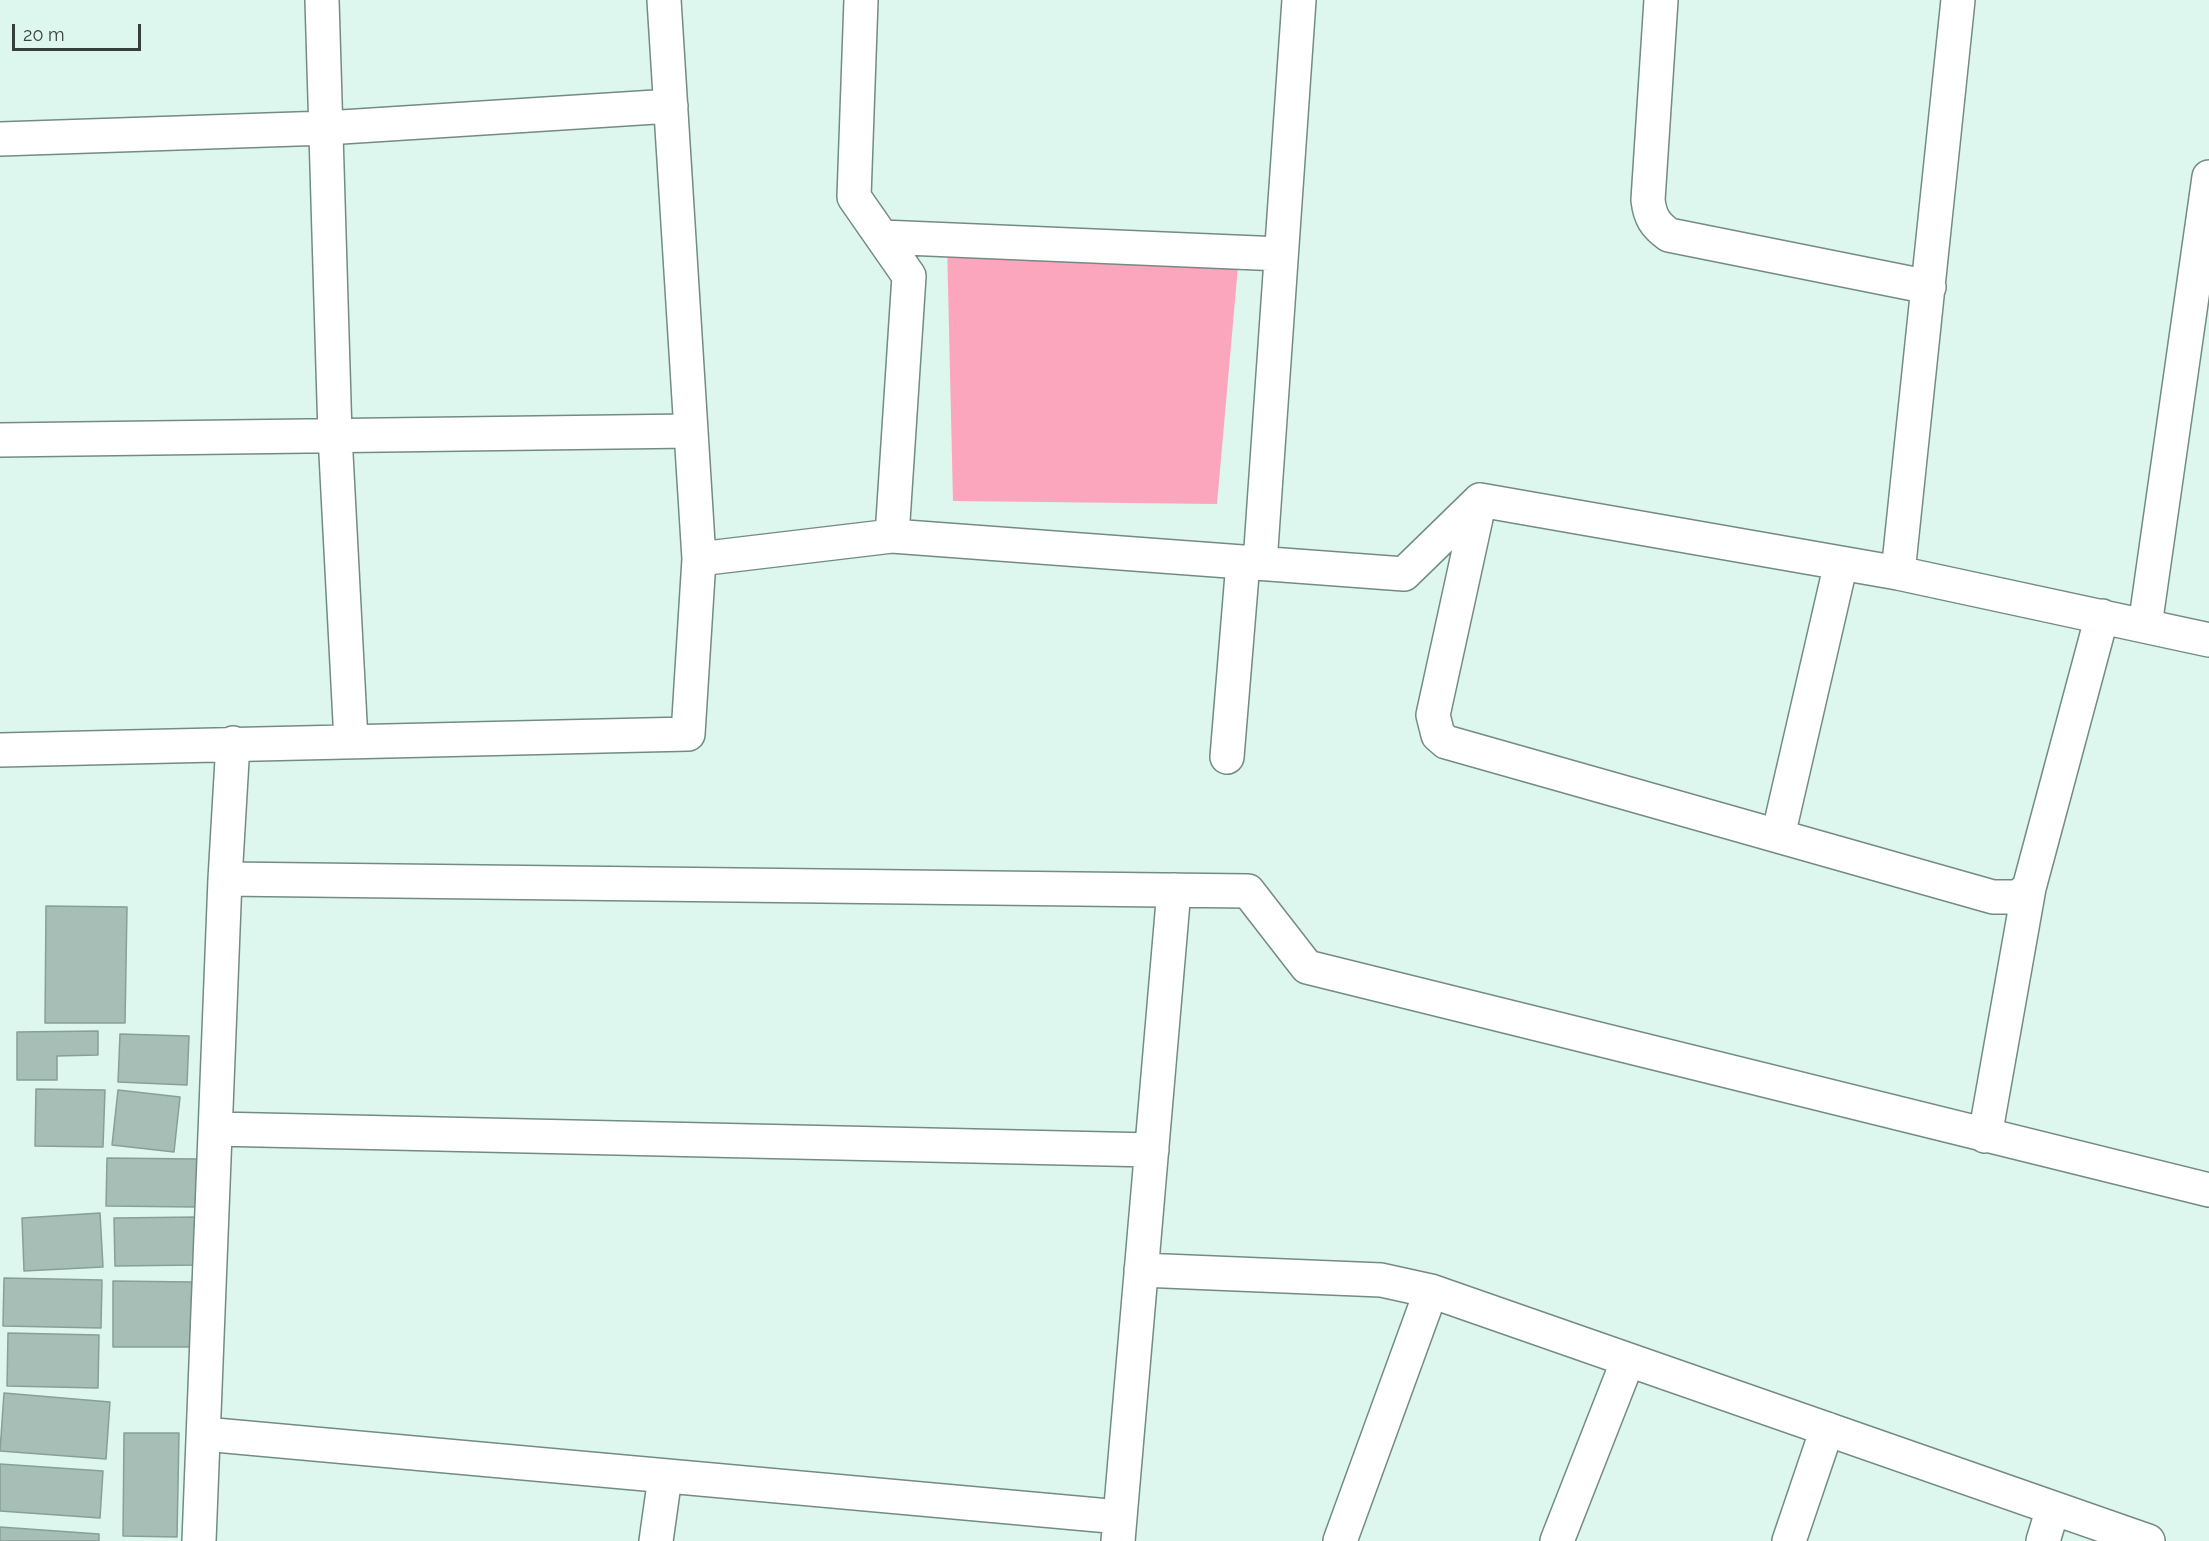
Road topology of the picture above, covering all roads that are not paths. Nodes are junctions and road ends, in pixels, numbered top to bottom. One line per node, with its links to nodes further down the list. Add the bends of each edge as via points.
1 (322, 0): 8 (street)
2 (664, 0): 7 (street)
3 (861, 0): 11 (street, via 854,197)
4 (1299, 0): 12 (street)
5 (1661, 0): 13 (street, via 1647,200 1656,226 1669,235)
6 (1958, 0): 13 (street)
7 (671, 106): 8 (street); 14 (street)
8 (326, 128): 9 (street); 15 (street)
9 (0, 139)
10 (2209, 177): 24 (street)
11 (882, 237): 12 (street); 18 (street, via 909,276)
12 (1281, 254): 20 (street)
13 (1929, 286): 22 (street)
14 (691, 431): 15 (street); 19 (street)
15 (334, 435): 16 (street); 26 (street)
16 (0, 440)
17 (1480, 500): 20 (street, via 1404,574); 21 (street); 30 (street, via 1433,715 1438,735 1446,742)
18 (892, 536): 19 (street); 20 (street)
19 (699, 559): 26 (street, via 688,734)
20 (1252, 563): 29 (street)
21 (1841, 563): 22 (street); 30 (street)
22 (1898, 573): 23 (street)
23 (2102, 616): 24 (street); 32 (street)
24 (2145, 626): 25 (street)
25 (2209, 640)
26 (351, 741): 27 (street)
27 (233, 744): 28 (street); 31 (street)
28 (0, 750)
29 (1227, 757)
30 (1778, 836): 32 (street, via 1993,897 2018,897)
31 (225, 879): 33 (street); 34 (street)
32 (2029, 888): 35 (street)
33 (1174, 890): 35 (street, via 1248,891 1306,967); 36 (street)
34 (216, 1129): 36 (street); 42 (street)
35 (1985, 1136): 37 (street)
36 (1152, 1150): 38 (street)
37 (2209, 1190)
38 (1141, 1270): 39 (street, via 1381,1280); 45 (street)
39 (1431, 1291): 40 (street); 48 (street)
40 (1628, 1360): 41 (street); 49 (street)
41 (1827, 1429): 44 (street); 50 (street)
42 (204, 1434): 43 (street); 46 (street)
43 (665, 1477): 45 (street); 47 (street)
44 (2054, 1508): 51 (street); 52 (street)
45 (1119, 1529)
46 (200, 1541)
47 (656, 1541)
48 (1340, 1541)
49 (1557, 1541)
50 (1789, 1541)
51 (2043, 1541)
52 (2148, 1541)

